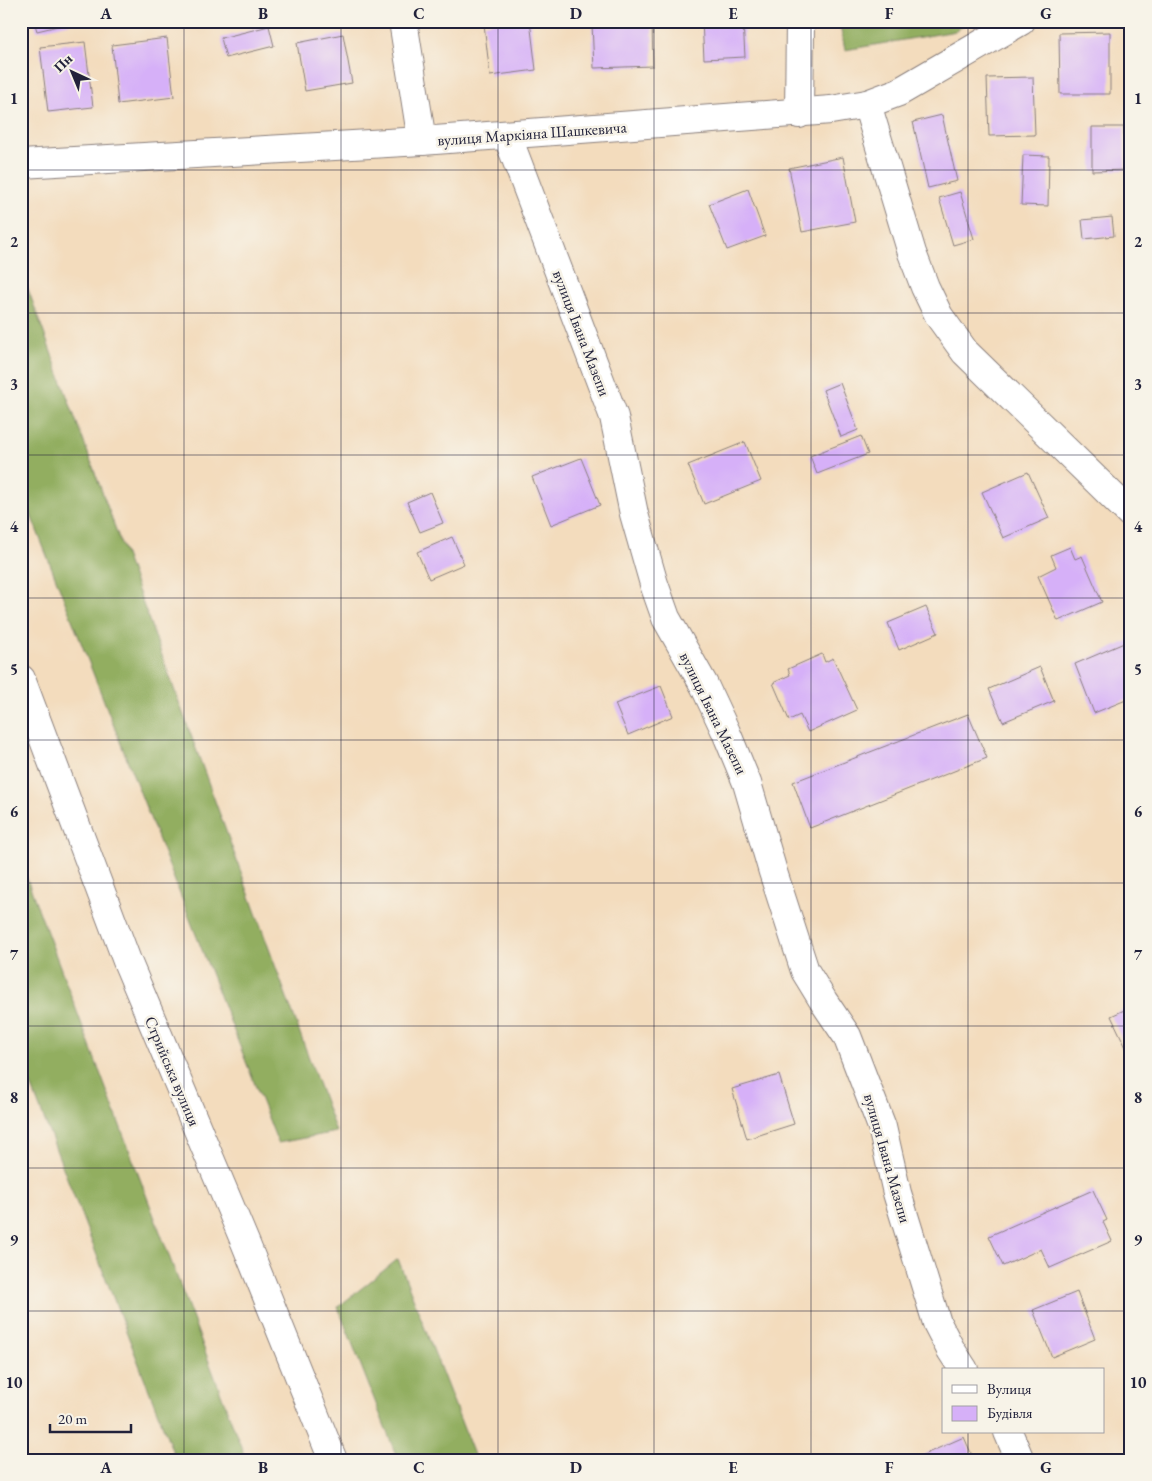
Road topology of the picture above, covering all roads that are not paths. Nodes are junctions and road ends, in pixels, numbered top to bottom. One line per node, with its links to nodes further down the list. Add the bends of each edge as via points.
1 (403, 21): 7 (main road)
2 (800, 21): 5 (main road)
3 (1021, 21): 4 (main road, вулиця Маркіяна Шашкевича, via 899,92)
4 (867, 104): 5 (main road, вулиця Маркіяна Шашкевича); 9 (main road, via 912,253 939,316 966,352)
5 (798, 114): 6 (main road, вулиця Маркіяна Шашкевича)
6 (507, 135): 7 (main road, вулиця Маркіяна Шашкевича); 11 (main road, вулиця Івана Мазепи, via 614,418 634,514 666,618 704,686 747,783 804,971 847,1036 882,1127 897,1193 937,1322)
7 (422, 141): 8 (main road, вулиця Маркіяна Шашкевича)
8 (21, 164)
9 (1131, 514)
10 (21, 679): 13 (main road, Стрийська вулиця, via 127,961)
11 (963, 1368)
12 (1009, 1434): 14 (main road)
13 (333, 1460)
14 (1020, 1460)

